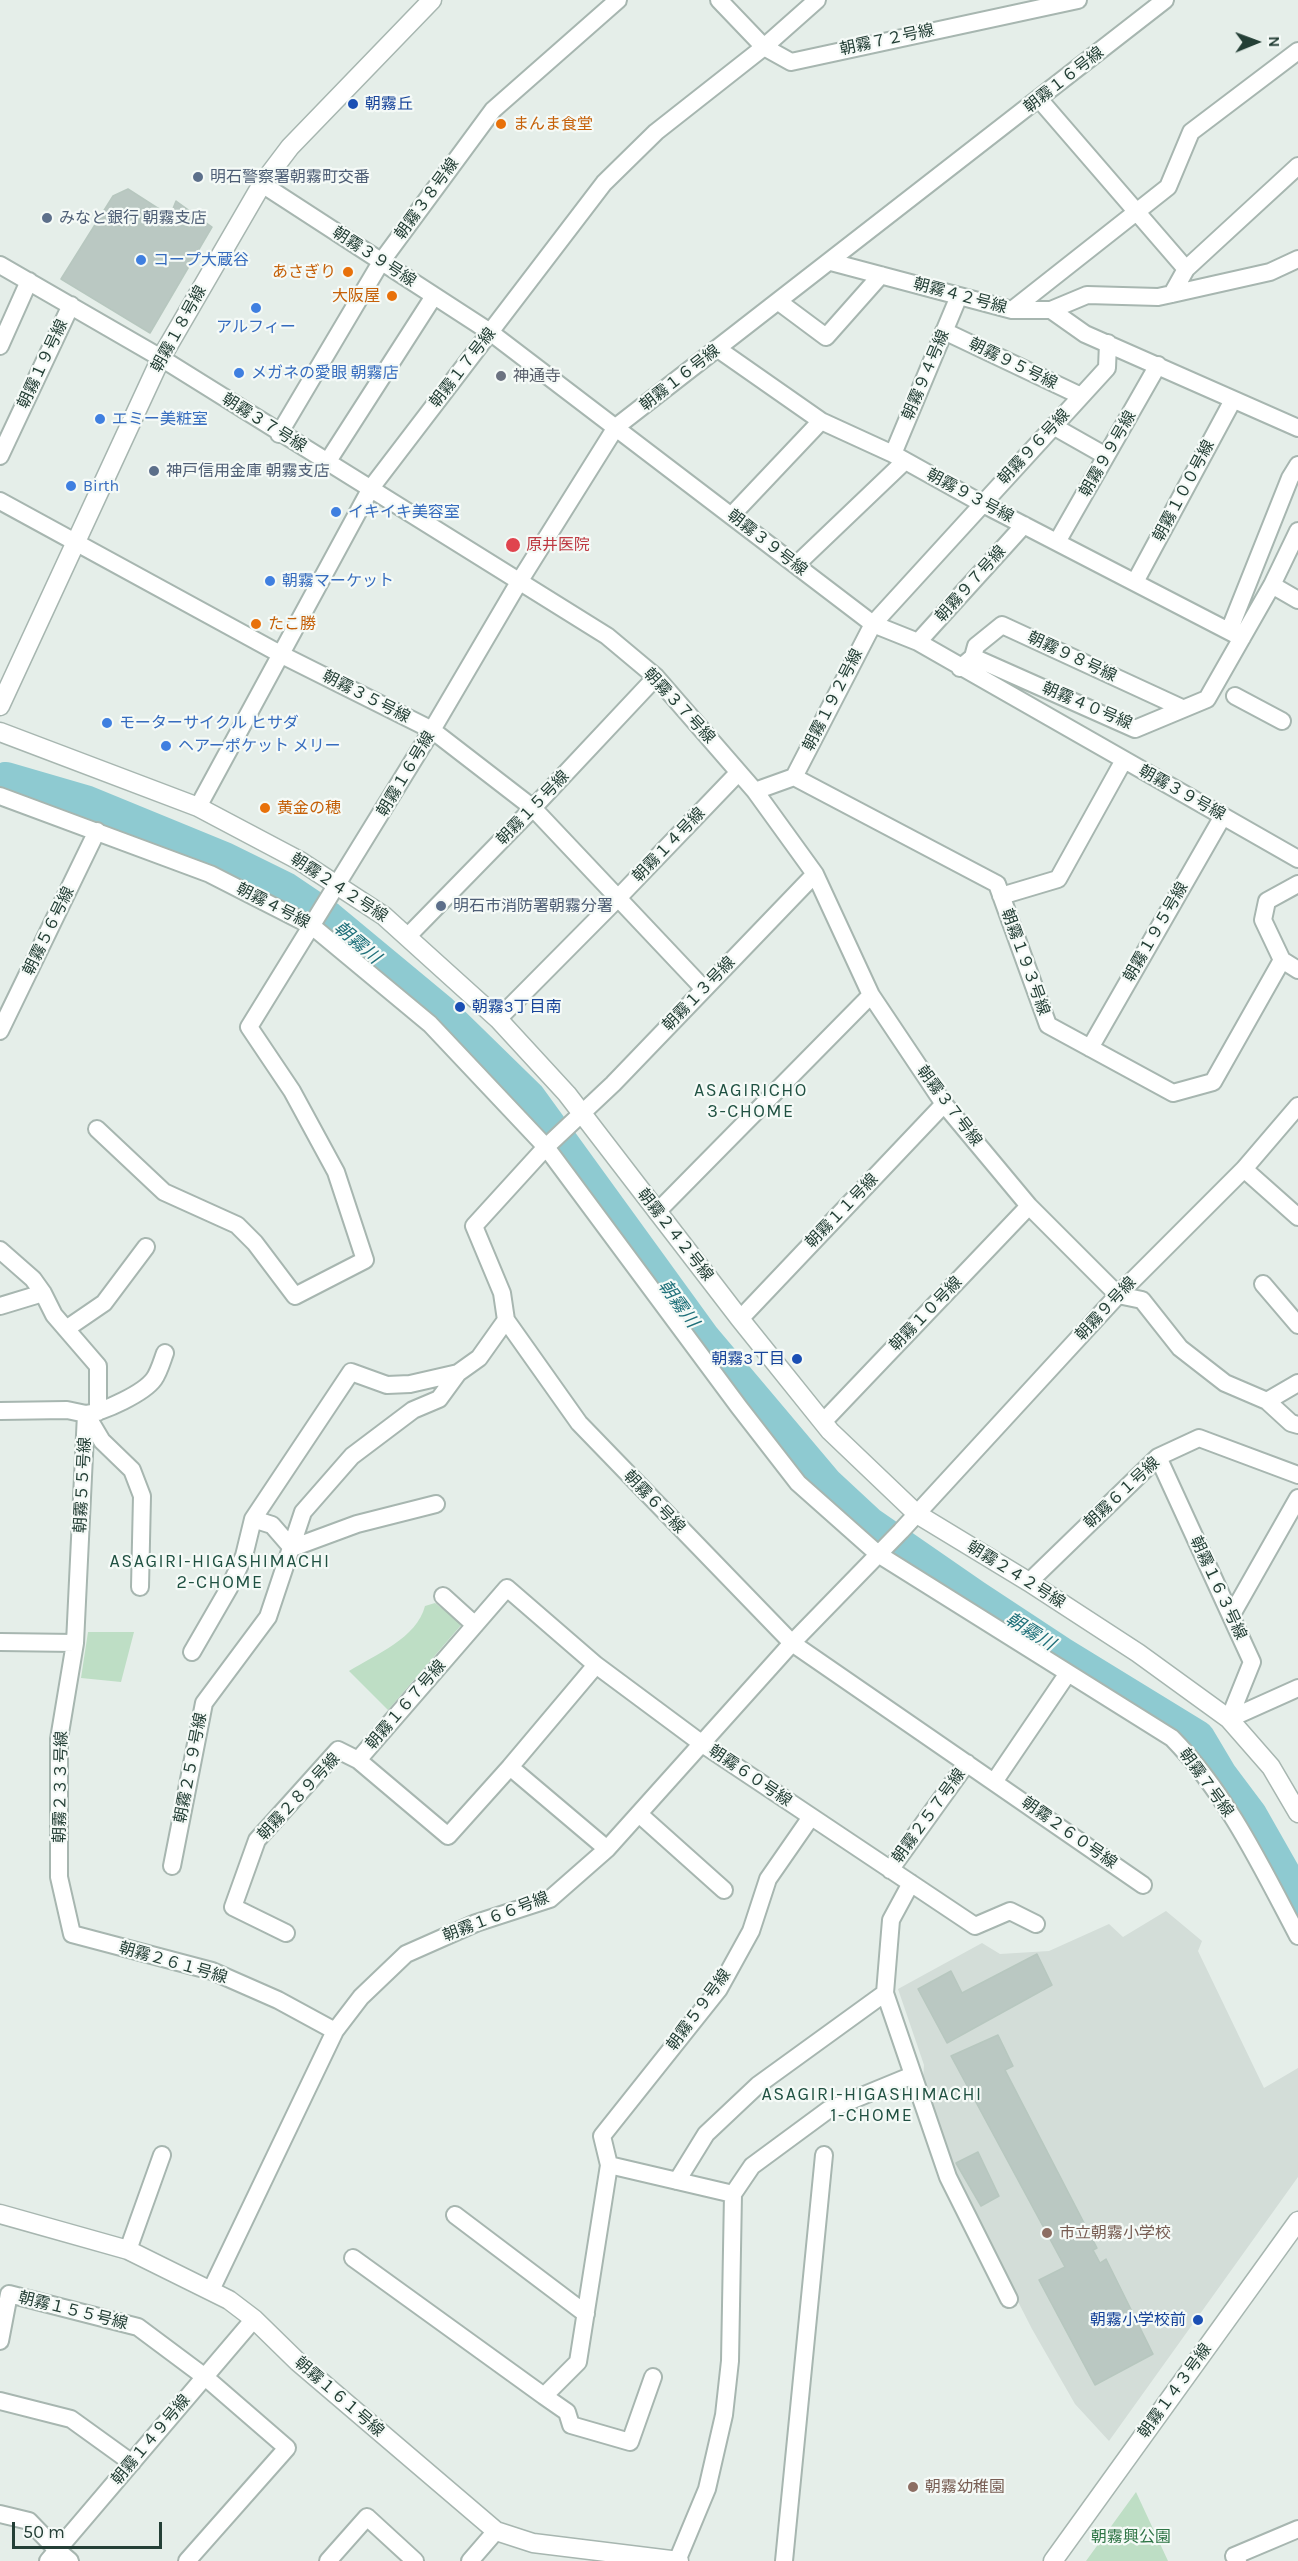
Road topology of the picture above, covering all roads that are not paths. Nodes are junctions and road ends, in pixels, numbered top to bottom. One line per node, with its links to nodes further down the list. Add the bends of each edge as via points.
1 (432, 0): 11 (street, 朝霧１８号線, via 290,147)
2 (618, 0): 14 (street, 朝霧３８号線, via 493,110)
3 (719, 0): 7 (street, 朝霧７２号線)
4 (817, 0): 7 (street, 朝霧１７号線)
5 (1078, 0): 7 (street, 朝霧７２号線, via 791,62)
6 (1165, 0): 9 (street, 朝霧１６号線)
7 (764, 47): 28 (street, 朝霧１７号線, via 656,132 604,183)
8 (1298, 51): 12 (street, via 1191,132 1168,187)
9 (1039, 99): 12 (street); 15 (street, 朝霧１６号線)
10 (1298, 166): 17 (street)
11 (262, 184): 14 (street, 朝霧３９号線); 32 (street, 朝霧１８号線)
12 (1136, 212): 17 (street); 25 (street)
13 (1298, 259): 20 (street, 朝霧４２号線, via 1270,272)
14 (381, 262): 21 (street, 朝霧３９号線); 40 (street, 朝霧３８号線)
15 (831, 262): 18 (street, 朝霧４２号線); 23 (street, 朝霧１６号線)
16 (0, 265): 19 (street, 朝霧３７号線)
17 (1186, 269): 20 (street)
18 (880, 275): 22 (street, 朝霧４２号線); 23 (street, via 826,337)
19 (29, 281): 24 (street, 朝霧３７号線); 30 (street)
20 (1172, 294): 26 (street, 朝霧４２号線, via 1087,295)
21 (434, 296): 28 (street, 朝霧３９号線); 44 (street)
22 (959, 296): 25 (street, 朝霧４２号線); 27 (street, 朝霧９４号線)
23 (779, 302): 31 (street, 朝霧１６号線)
24 (71, 305): 32 (street, 朝霧３７号線); 41 (street, 朝霧１９号線)
25 (1012, 310): 26 (street, 朝霧４２号線)
26 (1051, 310): 29 (street, via 1085,334)
27 (944, 331): 34 (street, 朝霧９５号線); 43 (street, 朝霧９４号線)
28 (490, 332): 38 (street, 朝霧３９号線); 46 (street, 朝霧１７号線)
29 (1108, 343): 33 (street); 34 (street, 朝霧９６号線, via 1107,368)
30 (0, 346)
31 (718, 349): 36 (street, 朝霧９３号線); 38 (street, 朝霧１６号線)
32 (161, 358): 40 (street, 朝霧３７号線); 52 (street, 朝霧１８号線)
33 (1158, 365): 35 (street); 42 (street, 朝霧９９号線)
34 (1081, 396): 37 (street, 朝霧９６号線)
35 (1233, 400): 39 (street); 56 (street, 朝霧１００号線)
36 (821, 421): 43 (street, 朝霧９３号線); 49 (street)
37 (1053, 426): 42 (street); 48 (street, 朝霧９６号線)
38 (616, 428): 49 (street, 朝霧３９号線); 55 (street, 朝霧１６号線)
39 (1298, 433)
40 (279, 434): 44 (street, 朝霧３７号線)
41 (0, 456)
42 (1106, 456): 53 (street, 朝霧９９号線)
43 (899, 458): 48 (street, 朝霧９３号線); 54 (street, 朝霧９４号線)
44 (328, 461): 46 (street, 朝霧３７号線)
45 (1298, 465): 60 (street, via 1290,478)
46 (370, 488): 55 (street, 朝霧３７号線); 62 (street, 朝霧１７号線)
47 (0, 501): 52 (street, 朝霧３５号線)
48 (981, 503): 50 (street, 朝霧９３号線); 59 (street, 朝霧９６号線)
49 (732, 515): 54 (street, 朝霧３９号線)
50 (1024, 525): 53 (street, 朝霧９３号線); 61 (street, 朝霧９７号線)
51 (1298, 531): 57 (street, 朝霧４０号線)
52 (75, 542): 62 (street, 朝霧３５号線); 67 (street, 朝霧１８号線)
53 (1057, 542): 56 (street, 朝霧９３号線)
54 (796, 565): 59 (street, 朝霧３９号線)
55 (519, 582): 65 (street, 朝霧３７号線, via 607,636); 70 (street, 朝霧１６号線)
56 (1135, 582): 60 (street, 朝霧９３号線)
57 (1272, 585): 58 (street); 60 (street, 朝霧４０号線)
58 (1298, 600)
59 (873, 624): 61 (street, 朝霧３９号線); 74 (street, 朝霧１９２号線)
60 (1236, 634): 68 (street, 朝霧４０号線, via 1207,699)
61 (918, 642): 64 (street, 朝霧３９号線)
62 (282, 655): 70 (street, 朝霧３５号線); 77 (street, 朝霧１７号線)
63 (973, 657): 64 (street); 68 (street, 朝霧４０号線, via 1135,729); 68 (street, 朝霧９８号線, via 976,646 1002,625)
64 (960, 668): 72 (street, 朝霧３９号線)
65 (656, 677): 73 (street, 朝霧３７号線); 78 (street, 朝霧１５号線)
66 (1236, 696): 69 (street)
67 (0, 706)
68 (1182, 708)
69 (1282, 721)
70 (432, 730): 78 (street, 朝霧３５号線); 83 (street, 朝霧１６号線)
71 (0, 732): 77 (street, 朝霧２４２号線)
72 (1124, 760): 79 (street, 朝霧３９号線); 85 (street, via 1058,879)
73 (738, 772): 75 (street, 朝霧３７号線); 86 (street, 朝霧１４号線)
74 (794, 777): 75 (street); 85 (street, 朝霧１９３号線, via 997,884)
75 (755, 791): 82 (street, 朝霧３７号線)
76 (0, 796): 80 (street, 朝霧４号線)
77 (198, 807): 83 (street, 朝霧２４２号線)
78 (533, 808): 86 (street, 朝霧３５号線); 88 (street, 朝霧１５号線)
79 (1223, 816): 81 (street, 朝霧３９号線); 95 (street, 朝霧１９５号線)
80 (97, 831): 87 (street, 朝霧４号線, via 210,874); 94 (street, 朝霧５６号線)
81 (1298, 859)
82 (815, 874): 91 (street, 朝霧１３号線); 92 (street, 朝霧３７号線)
83 (338, 884): 87 (street, 朝霧１６号線); 88 (street, 朝霧２４２号線)
84 (1298, 884): 89 (street, via 1267,901 1263,920)
85 (1001, 896): 95 (street, 朝霧１９３号線, via 1048,1025)
86 (618, 898): 91 (street, 朝霧３５号線); 93 (street, 朝霧１４号線)
87 (314, 923): 99 (street, 朝霧１６号線, via 249,1027 292,1091 336,1172 365,1260 295,1296 237,1225 164,1192); 100 (street, 朝霧４号線, via 430,1024)
88 (408, 936): 93 (street, 朝霧２４２号線)
89 (1282, 960): 90 (street); 95 (street, 朝霧１９３号線, via 1213,1082 1173,1094)
90 (1298, 970)
91 (704, 989): 98 (street, 朝霧１３号線)
92 (871, 995): 96 (street, 朝霧３７号線); 103 (street)
93 (498, 1019): 98 (street, 朝霧２４２号線)
94 (0, 1031)
95 (1090, 1048)
96 (944, 1104): 102 (street, 朝霧３７号線); 111 (street, 朝霧１１号線)
97 (1298, 1106): 101 (street, 朝霧９号線)
98 (583, 1113): 100 (street, 朝霧１３号線); 103 (street, 朝霧２４２号線)
99 (98, 1129)
100 (548, 1145): 112 (street, 朝霧６号線, via 474,1226 502,1293); 130 (street, 朝霧４号線, via 738,1407 798,1483)
101 (1244, 1169): 104 (street); 109 (street, 朝霧９号線)
102 (1029, 1206): 109 (street, 朝霧３７号線); 121 (street, 朝霧１０号線)
103 (657, 1212): 111 (street, 朝霧２４２号線)
104 (1298, 1217)
105 (146, 1247): 114 (street, via 104,1303)
106 (0, 1251): 108 (street, via 33,1279)
107 (1263, 1284): 113 (street)
108 (43, 1293): 110 (street); 114 (street)
109 (1118, 1295): 118 (street, via 1143,1300 1180,1348 1224,1383); 127 (street, 朝霧９号線)
110 (0, 1306)
111 (740, 1319): 121 (street, 朝霧２４２号線)
112 (506, 1320): 116 (street, via 479,1358); 138 (street, 朝霧６号線, via 579,1423)
113 (1298, 1325)
114 (66, 1329): 120 (street, via 98,1366)
115 (165, 1353): 120 (street, via 153,1380 120,1403)
116 (458, 1373): 128 (street, via 387,1385 351,1372); 129 (street, 朝霧２５９号線, via 439,1399 413,1410 351,1455 303,1512)
117 (1298, 1383): 118 (street)
118 (1267, 1401): 122 (street)
119 (0, 1411): 120 (street, 朝霧５５号線)
120 (92, 1413): 132 (street, via 102,1441 132,1470 142,1496); 137 (street, 朝霧５５号線)
121 (823, 1422): 127 (street, 朝霧２４２号線)
122 (1298, 1425)
123 (1158, 1457): 124 (street, 朝霧６１号線, via 1199,1438); 131 (street, 朝霧６１号線); 134 (street, 朝霧１６３号線)
124 (1298, 1475)
125 (1298, 1498): 134 (street)
126 (436, 1504): 129 (street, via 357,1524)
127 (916, 1514): 130 (street, 朝霧６０号線); 131 (street, 朝霧２４２号線)
128 (253, 1519): 129 (street, via 272,1525); 139 (street, via 244,1556)
129 (292, 1548): 153 (street, 朝霧２５９号線, via 268,1617 204,1703)
130 (881, 1551): 138 (street, 朝霧６０号線); 141 (street, 朝霧７号線)
131 (1029, 1582): 143 (street, 朝霧２４２号線, via 1138,1653)
132 (140, 1587)
133 (443, 1596): 135 (street)
134 (1231, 1616): 143 (street, 朝霧１６３号線, via 1252,1662)
135 (475, 1625): 140 (street, 朝霧１６７号線, via 507,1588); 145 (street, 朝霧１６７号線)
136 (0, 1642): 137 (street)
137 (75, 1643): 160 (street, 朝霧２３３号線, via 59,1751 59,1877)
138 (792, 1643): 144 (street, 朝霧６０号線); 146 (street, 朝霧６号線)
139 (192, 1652)
140 (596, 1665): 144 (street, 朝霧１６７号線); 147 (street, 朝霧１６７号線)
141 (1068, 1673): 148 (street); 161 (street, 朝霧７号線, via 1172,1738 1193,1759 1249,1845)
142 (1298, 1688): 143 (street)
143 (1229, 1719): 149 (street, 朝霧２４２号線, via 1271,1767)
144 (701, 1743): 150 (street, 朝霧１６６号線); 151 (street, 朝霧６０号線)
145 (358, 1760): 147 (street, 朝霧１６７号線, via 448,1836); 159 (street, 朝霧２８９号線, via 338,1750 257,1840 233,1907)
146 (967, 1763): 148 (street, 朝霧６号線); 154 (street, 朝霧２５７号線)
147 (510, 1767): 152 (street)
148 (994, 1782): 156 (street, 朝霧２６０号線)
149 (1298, 1813)
150 (639, 1814): 152 (street, 朝霧１６６号線); 157 (street)
151 (811, 1817): 154 (street, 朝霧６０号線); 167 (street, 朝霧５９号線, via 768,1879 751,1931 719,1989 602,2136)
152 (607, 1849): 163 (street, 朝霧１６６号線, via 550,1899 476,1923 406,1954 361,1997)
153 (172, 1866)
154 (890, 1869): 155 (street, 朝霧６０号線)
155 (911, 1883): 158 (street, 朝霧６０号線, via 975,1926 1010,1911); 162 (street, via 891,1920)
156 (1143, 1885)
157 (724, 1890)
158 (1036, 1924)
159 (286, 1933)
160 (72, 1934): 163 (street, 朝霧２６１号線, via 212,1971)
161 (1298, 1936)
162 (885, 1993): 164 (street); 168 (street, via 758,2085 706,2134)
163 (335, 2031): 175 (street, 朝霧１６６号線)
164 (913, 2075): 169 (street, via 828,2110 752,2166); 176 (street, via 948,2177)
165 (162, 2155): 173 (street)
166 (824, 2155): 196 (street)
167 (609, 2165): 168 (street); 177 (street)
168 (677, 2181): 169 (street)
169 (733, 2194): 195 (street, via 730,2361 724,2415 707,2489)
170 (0, 2214): 173 (street, 朝霧１６１号線)
171 (455, 2215): 177 (street)
172 (1298, 2221): 197 (street, 朝霧１４３号線)
173 (128, 2250): 175 (street, 朝霧１６１号線)
174 (353, 2258): 182 (street)
175 (211, 2290): 178 (street, 朝霧１６１号線)
176 (1009, 2299)
177 (586, 2314): 182 (street, via 578,2362)
178 (254, 2319): 180 (street, 朝霧１４９号線); 187 (street, 朝霧１６１号線, via 298,2362)
179 (0, 2341): 180 (street, 朝霧１５５号線, via 9,2294 138,2327)
180 (205, 2377): 184 (street, 朝霧１４９号線); 191 (street, via 287,2448)
181 (653, 2377): 182 (street, via 630,2442 570,2425 567,2412)
182 (544, 2396)
183 (0, 2401): 184 (street, via 71,2420)
184 (132, 2463): 188 (street, 朝霧１４９号線)
185 (0, 2514): 188 (street, via 29,2521)
186 (1298, 2529): 198 (street, via 1234,2556)
187 (496, 2531): 189 (street, 朝霧１６１号線, via 533,2543); 194 (street)
188 (52, 2556): 190 (street)
189 (635, 2558): 195 (street, 朝霧１６１号線)
190 (70, 2561)
191 (187, 2561)
192 (328, 2561): 193 (street, via 367,2517)
193 (415, 2561)
194 (470, 2561)
195 (678, 2561)
196 (784, 2561)
197 (1053, 2561)
198 (1238, 2561)

